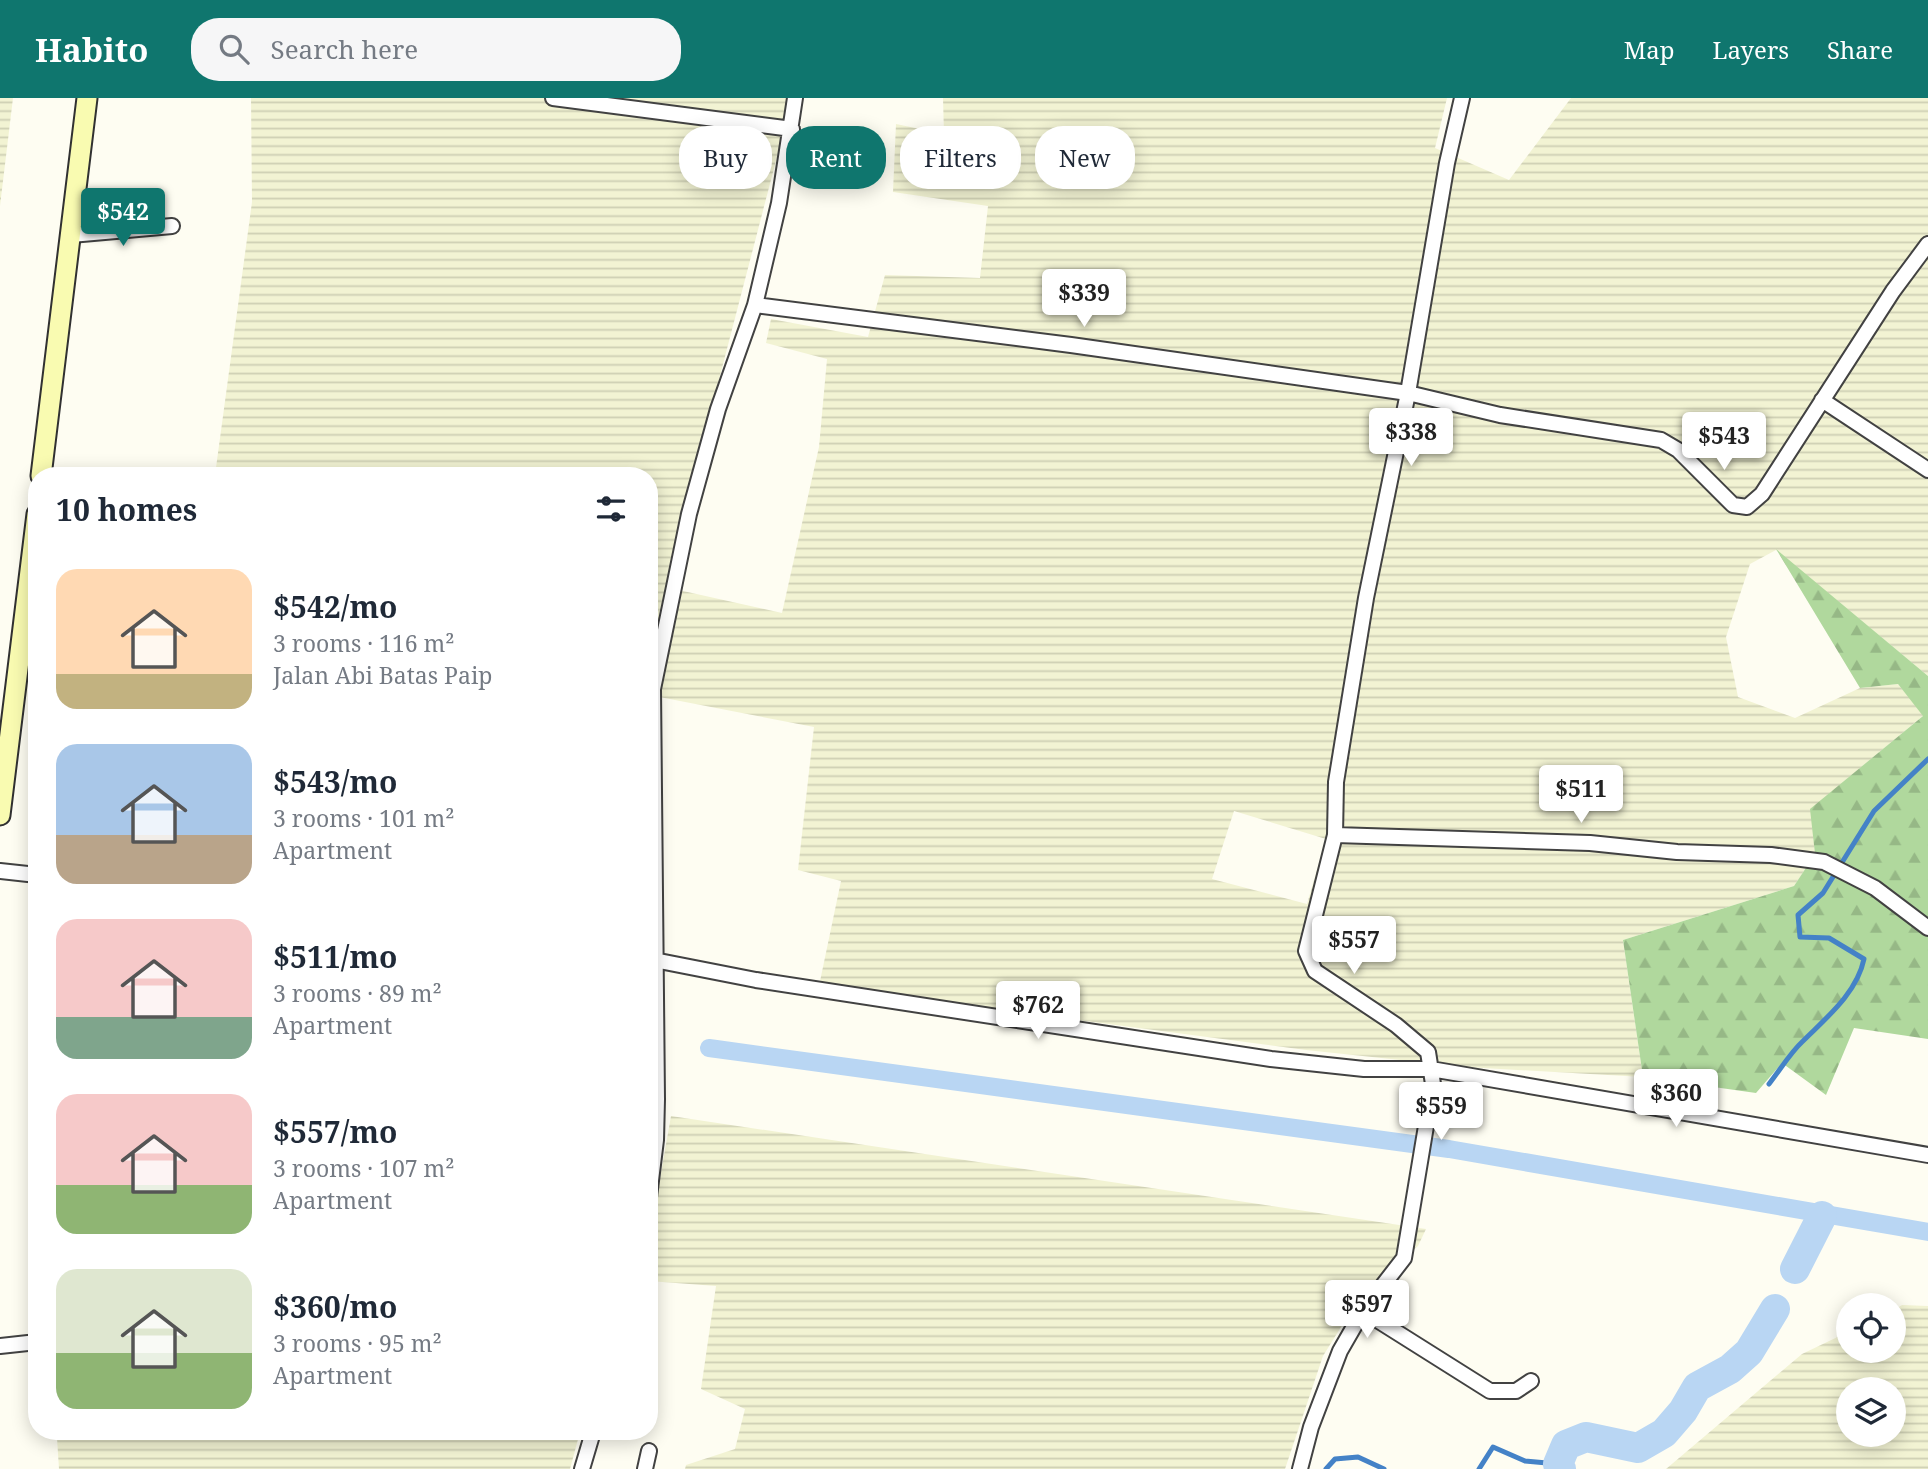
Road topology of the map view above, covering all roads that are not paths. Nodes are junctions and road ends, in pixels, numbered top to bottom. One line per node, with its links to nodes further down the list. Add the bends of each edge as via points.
1 (87, 98): 9 (main road)
2 (553, 98): 6 (street)
3 (795, 98): 5 (street)
4 (1462, 98): 12 (street)
5 (792, 126)
6 (786, 128)
7 (786, 164): 11 (street)
8 (172, 226): 9 (street)
9 (71, 235): 14 (main road)
10 (1928, 244): 13 (street)
11 (755, 305): 12 (street); 17 (street, via 718,409 689,514)
12 (1408, 393): 13 (street, via 1500,415 1661,440 1678,450 1733,505 1743,508 1762,494); 19 (street, via 1345,723 1336,782)
13 (1822, 400): 15 (street)
14 (42, 467)
15 (1928, 470)
16 (28, 589): 18 (main road)
17 (658, 664)
18 (0, 815)
19 (1335, 835): 22 (street, via 1526,840 1824,862 1857,878); 24 (street, via 1308,939 1309,962 1315,971 1419,1044 1427,1052)
20 (0, 871): 21 (street)
21 (28, 874)
22 (1928, 928)
23 (658, 960): 24 (street, via 756,980 1271,1059 1364,1069)
24 (1431, 1069): 25 (street); 26 (street, via 1433,1084 1404,1258)
25 (1928, 1155)
26 (1363, 1311): 29 (street, via 1490,1391 1516,1391); 34 (street, via 1340,1352)
27 (28, 1343): 28 (street)
28 (0, 1346)
29 (1531, 1381)
30 (591, 1440): 32 (street)
31 (649, 1451): 33 (street)
32 (583, 1469)
33 (645, 1469)
34 (1300, 1469)

